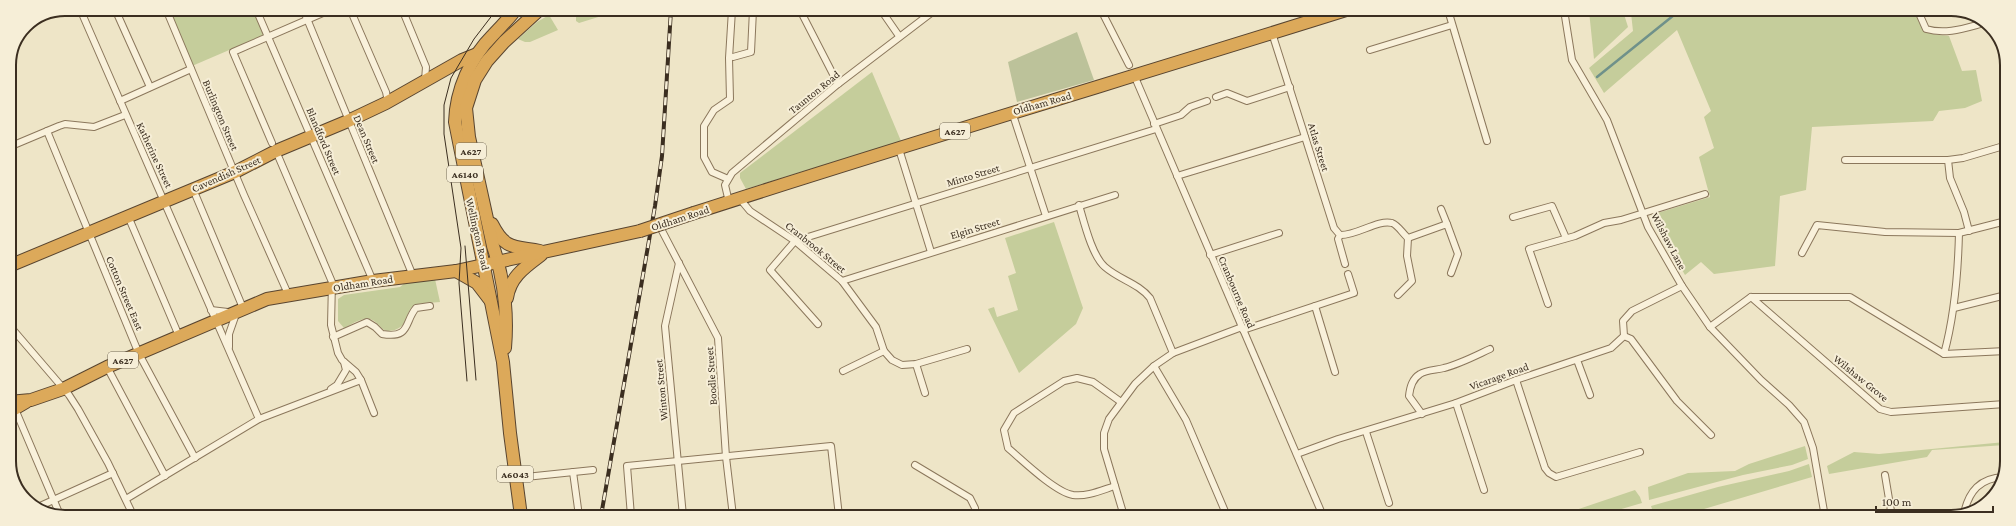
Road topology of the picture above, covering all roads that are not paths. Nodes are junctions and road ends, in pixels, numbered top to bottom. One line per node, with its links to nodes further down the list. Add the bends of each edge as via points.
1 (83, 16): 41 (street, Katherine Street)
2 (118, 16): 39 (street)
3 (169, 16): 32 (street, Burlington Street)
4 (259, 16): 28 (street, Blandford Street)
5 (306, 16): 22 (street, Dean Street)
6 (316, 16): 22 (street)
7 (353, 16): 43 (street, via 386,92)
8 (405, 16): 35 (street, via 426,67)
9 (504, 16): 26 (highway, A6140)
10 (511, 16): 26 (highway, A6140)
11 (533, 16): 37 (highway, A6140, via 504,42 475,80)
12 (732, 16): 61 (street, via 730,98 714,110 704,126 704,157 712,172)
13 (753, 16): 31 (street, via 751,52)
14 (803, 16): 36 (street)
15 (885, 16): 27 (street)
16 (927, 16): 27 (street, Taunton Road)
17 (1104, 16): 33 (street, Cranbourne Road)
18 (1327, 16): 25 (highway, Oldham Road / A627)
19 (1450, 16): 23 (street)
20 (1565, 16): 71 (street, Wilshaw Lane, via 1572,60 1608,120)
21 (1920, 16): 24 (street, via 1926,29 1934,31 1949,32)
22 (307, 20): 28 (street); 46 (street, Dean Street)
23 (1452, 25): 29 (street); 51 (street)
24 (1978, 25)
25 (1272, 33): 33 (highway, Oldham Road / A627); 38 (street, Atlas Street)
26 (492, 35): 30 (highway, A6140)
27 (899, 36): 36 (street, Taunton Road)
28 (268, 37): 49 (street, Blandford Street); 53 (street, via 233,52)
29 (1370, 50)
30 (477, 54): 34 (highway, Cavendish Street); 37 (highway, A6140)
31 (733, 57)
32 (191, 70): 39 (street); 59 (street, Burlington Street)
33 (1132, 70): 44 (highway, Oldham Road / A627); 47 (street, Cranbourne Road)
34 (439, 74): 35 (highway, Cavendish Street); 37 (highway)
35 (425, 80): 43 (highway, Cavendish Street)
36 (838, 84): 61 (street, Taunton Road)
37 (466, 87): 70 (highway, Wellington Road / A627, via 466,117); 94 (highway, Wellington Road / A6140, via 456,103 455,122 478,244)
38 (1290, 87): 40 (street, via 1247,101 1227,93); 50 (street, Atlas Street)
39 (150, 88): 41 (street)
40 (1216, 97)
41 (120, 101): 45 (street, Katherine Street)
42 (1207, 101): 47 (street, Minto Street)
43 (386, 103): 46 (highway, Cavendish Street)
44 (1012, 112): 55 (highway, Oldham Road / A627); 58 (street)
45 (125, 115): 48 (street, via 97,126 66,124); 65 (street, Katherine Street)
46 (348, 120): 49 (highway, Cavendish Street); 98 (street, Dean Street)
47 (1155, 126): 58 (street, Minto Street); 60 (street, Cranbourne Road)
48 (47, 131): 52 (street); 79 (street, Cotton Street East)
49 (311, 136): 53 (highway, Cavendish Street); 99 (street, Blandford Street)
50 (1305, 137): 60 (street); 82 (street, Atlas Street, via 1334,228)
51 (1487, 141)
52 (16, 144)
53 (274, 147): 59 (highway, Cavendish Street); 102 (street, via 329,273)
54 (2000, 147): 57 (street)
55 (899, 149): 66 (highway, Oldham Road / A627); 67 (street)
56 (1846, 160): 57 (street)
57 (1948, 160): 78 (street, via 1950,178)
58 (1030, 167): 67 (street, Minto Street); 73 (street)
59 (235, 172): 62 (highway, Cavendish Street); 103 (street, Burlington Street)
60 (1177, 176): 89 (street, Cranbourne Road)
61 (728, 179): 66 (street, via 725,185)
62 (193, 189): 65 (highway, Cavendish Street); 113 (street)
63 (1705, 194): 71 (street)
64 (1115, 195): 68 (street, Elgin Street)
65 (165, 201): 72 (highway, Cavendish Street); 114 (street, Katherine Street)
66 (735, 201): 77 (highway, Oldham Road / A627, bridge); 85 (street, Cranbrook Street)
67 (915, 203): 85 (street, Minto Street); 87 (street)
68 (1079, 205): 73 (street, Elgin Street); 127 (street, via 1100,261 1106,268 1145,291)
69 (1441, 208): 76 (street)
70 (485, 210): 86 (highway, A627, via 498,236 513,247); 91 (highway, Wellington Road)
71 (1643, 213): 84 (street, via 1604,223); 101 (street, Wilshaw Lane, via 1648,227)
72 (127, 216): 79 (highway, Cavendish Street); 119 (street)
73 (1046, 216): 87 (street, Elgin Street)
74 (1513, 217): 84 (street, via 1552,206)
75 (2000, 223): 78 (street)
76 (1447, 224): 83 (street); 96 (street, via 1458,254)
77 (659, 225): 86 (highway, Oldham Road / A627, bridge); 92 (street, Boodle Street)
78 (1969, 231): 80 (street)
79 (89, 232): 90 (highway, Cavendish Street); 128 (street, Cotton Street East)
80 (1959, 233): 88 (street, via 1886,232 1817,225); 112 (street)
81 (1279, 234): 89 (street)
82 (1340, 235): 83 (street, via 1386,223 1393,224); 93 (street, Atlas Street, via 1338,239)
83 (1408, 238): 104 (street, via 1407,256 1412,281)
84 (1566, 238): 107 (street, via 1529,249)
85 (795, 241): 100 (street, Cranbrook Street); 115 (street, via 770,270)
86 (545, 252): 91 (highway, Oldham Road / A627); 109 (highway, via 515,276 508,291)
87 (931, 252): 100 (street, Elgin Street)
88 (1802, 253)
89 (1210, 255): 117 (street, Cranbourne Road)
90 (16, 259)
91 (499, 262): 94 (highway, Oldham Road / A627); 109 (highway, Wellington Road / A6043)
92 (679, 263): 156 (street, Boodle Street, via 718,338); 158 (street, Winton Street, via 665,326)
93 (1345, 264)
94 (485, 265): 95 (highway, Oldham Road / A627); 108 (highway, Wellington Road / A6043)
95 (456, 271): 98 (highway, Oldham Road / A627); 108 (highway, A6043, via 477,283)
96 (1451, 273)
97 (1348, 274): 111 (street, via 1354,293)
98 (413, 276): 99 (highway, Oldham Road / A627)
99 (373, 281): 102 (highway, Oldham Road / A627)
100 (842, 281): 125 (street, Cranbrook Street, via 876,327)
101 (1682, 286): 116 (street, Wilshaw Lane); 120 (street, via 1632,311 1623,321)
102 (333, 288): 103 (highway, Oldham Road / A627); 121 (street, via 330,311)
103 (288, 294): 113 (highway, Oldham Road / A627)
104 (1398, 295)
105 (2000, 296): 112 (street)
106 (1751, 298): 116 (street); 129 (street, via 1850,297); 147 (street, Wilshaw Grove, via 1880,409 1891,412)
107 (1548, 304)
108 (493, 305): 132 (highway, Wellington Road / A6043)
109 (506, 305): 132 (highway, Wellington Road / A6043)
110 (430, 306): 121 (street, via 416,308 409,324 397,334 382,334 367,322)
111 (1315, 306): 117 (street); 137 (street)
112 (1954, 308): 129 (street)
113 (240, 309): 114 (highway, Oldham Road / A627); 124 (street, via 229,334)
114 (213, 315): 119 (highway, Oldham Road / A627); 124 (street, Katherine Street)
115 (818, 324)
116 (1710, 327): 186 (street, Wilshaw Lane, via 1804,422 1813,447)
117 (1242, 329): 127 (street); 155 (street, Cranbourne Road)
118 (16, 333): 140 (street)
119 (179, 336): 128 (highway, Oldham Road / A627)
120 (1624, 336): 130 (street, Vicarage Road, via 1611,348); 153 (street, via 1631,339 1677,401)
121 (333, 337): 131 (street)
122 (966, 349): 133 (street)
123 (1490, 349): 149 (street, via 1445,368 1421,373 1415,378 1410,387 1410,396)
124 (228, 350): 151 (street, Katherine Street)
125 (884, 351): 133 (street, via 902,366); 136 (street)
126 (2000, 351): 129 (street)
127 (1173, 353): 134 (street)
128 (140, 354): 135 (highway, Oldham Road / A627); 157 (street, Cotton Street East)
129 (1944, 354)
130 (1577, 360): 139 (street, Vicarage Road); 143 (street)
131 (344, 362): 138 (street); 141 (street, via 346,370 337,385)
132 (503, 362): 165 (highway, Wellington Road / A6043)
133 (916, 364): 142 (street)
134 (1154, 366): 144 (street); 184 (street, via 1186,420)
135 (107, 367): 140 (highway, Oldham Road / A627); 164 (street)
136 (843, 371)
137 (1335, 372)
138 (361, 380): 141 (street); 148 (street)
139 (1516, 380): 146 (street, Vicarage Road); 154 (street, via 1545,468 1552,476 1556,477)
140 (63, 389): 145 (highway, Oldham Road / A627); 162 (street, via 78,409)
141 (328, 392): 151 (street)
142 (925, 393)
143 (1590, 395)
144 (1121, 402): 167 (street, via 1109,419 1104,433 1104,449); 167 (street, via 1093,382 1077,378 1064,381 1014,413 1004,430 1008,448 1057,488 1072,495 1089,494)
145 (16, 403)
146 (1456, 403): 149 (street, Vicarage Road); 168 (street)
147 (2000, 404)
148 (374, 413)
149 (1422, 414): 152 (street, Vicarage Road)
150 (16, 415): 170 (street)
151 (259, 419): 157 (street)
152 (1366, 432): 155 (street, Vicarage Road); 171 (street)
153 (1711, 435)
154 (1640, 452)
155 (1297, 454): 185 (street, Cranbourne Road)
156 (726, 457): 158 (street); 180 (street, Boodle Street); 181 (street, via 831,446)
157 (195, 458): 164 (street)
158 (678, 461): 178 (street, via 626,466); 179 (street, Winton Street)
159 (915, 465): 182 (street, via 970,498)
160 (593, 470): 161 (street)
161 (573, 472): 165 (street); 177 (street)
162 (113, 473): 169 (street); 170 (street)
163 (1885, 475): 187 (street)
164 (165, 476): 169 (street)
165 (516, 478): 176 (highway, Wellington Road / A6043)
166 (1996, 478): 173 (street, via 1988,479 1977,486 1970,495)
167 (1115, 486): 183 (street)
168 (1484, 490)
169 (126, 499): 175 (street)
170 (53, 500): 172 (street); 174 (street)
171 (1389, 503)
172 (43, 504)
173 (1966, 507)
174 (57, 509)
175 (131, 510)
176 (520, 510)
177 (578, 510)
178 (630, 510)
179 (682, 510)
180 (732, 510)
181 (837, 510)
182 (975, 510)
183 (1122, 510)
184 (1224, 510)
185 (1320, 510)
186 (1824, 510)
187 (1891, 510)

